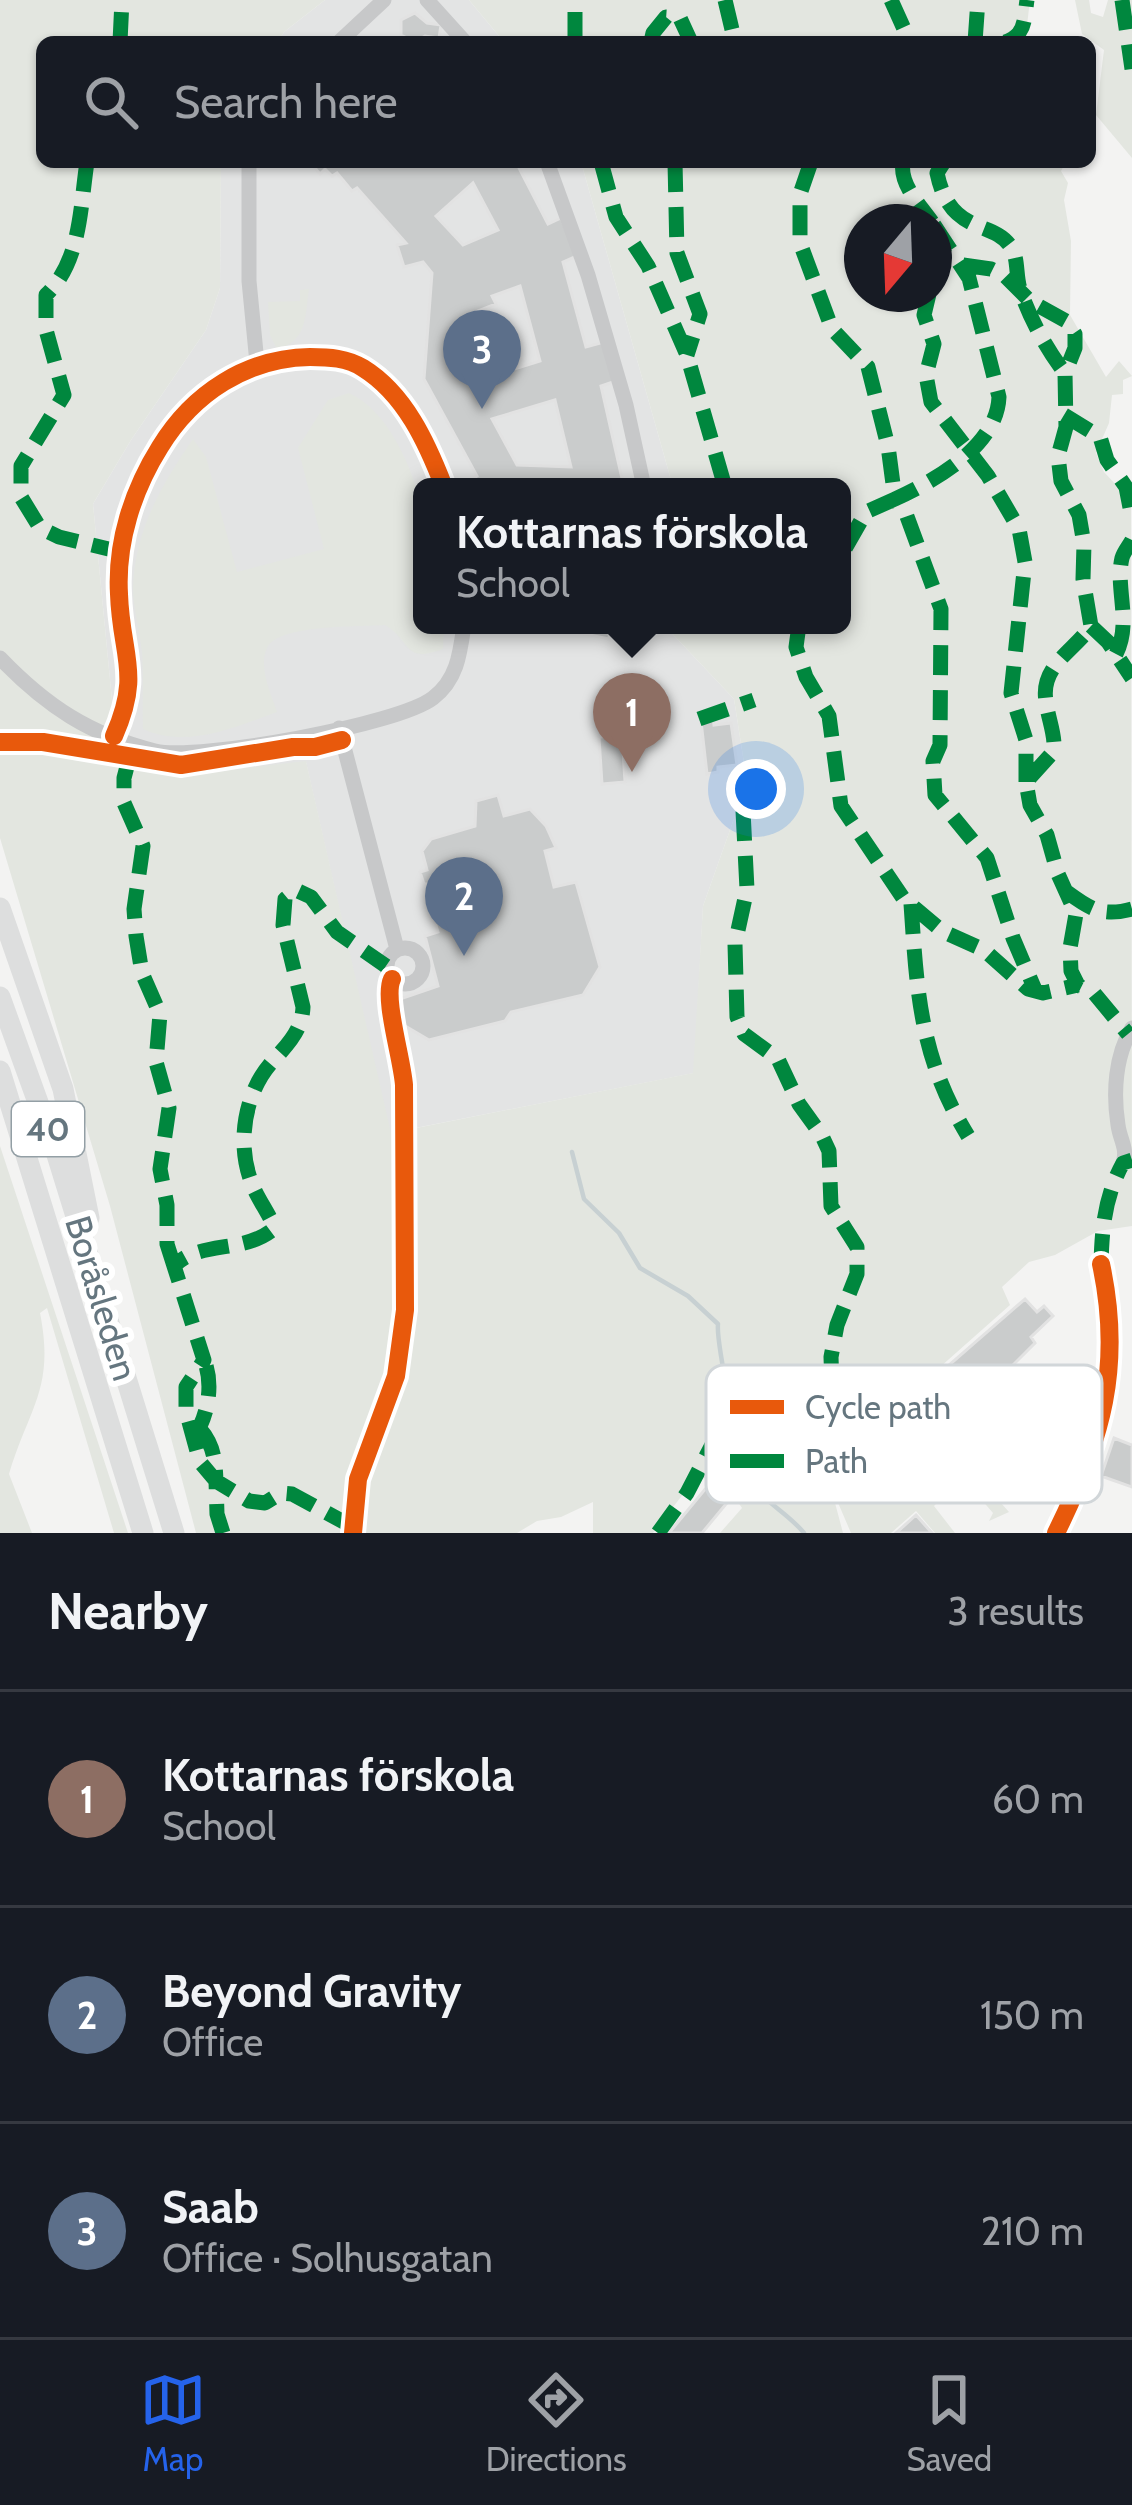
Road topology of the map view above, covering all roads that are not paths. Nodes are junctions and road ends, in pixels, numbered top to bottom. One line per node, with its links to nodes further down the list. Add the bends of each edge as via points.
1 (384, 0): 3 (street)
2 (427, 0): 4 (street)
3 (345, 36)
4 (460, 36)
5 (249, 168): 7 (street)
6 (549, 168): 9 (street, via 588,274)
7 (257, 363): 8 (street, via 324,357 359,365 414,422); 13 (street, via 187,412 161,444 127,518 118,593 131,676)
8 (440, 478)
9 (642, 478)
10 (462, 634): 12 (street, via 454,677 430,701)
11 (0, 658): 13 (street, via 52,708)
12 (339, 728): 13 (street, via 192,754); 15 (street)
13 (114, 736)
14 (0, 908): 23 (highway, via 63,1089)
15 (397, 949)
16 (0, 998): 23 (highway, Boråsleden / 40)
17 (1132, 1028): 20 (street, via 1115,1082)
18 (0, 1071): 21 (highway, Boråsleden / 40)
19 (0, 1102): 21 (highway)
20 (1123, 1163)
21 (32, 1172): 26 (highway, Boråsleden / 40)
22 (1101, 1264): 24 (street, via 1113,1335)
23 (105, 1305): 27 (highway, Boråsleden / 40)
24 (1102, 1406)
25 (1069, 1503): 28 (street)
26 (143, 1533)
27 (174, 1533)
28 (1056, 1533)

